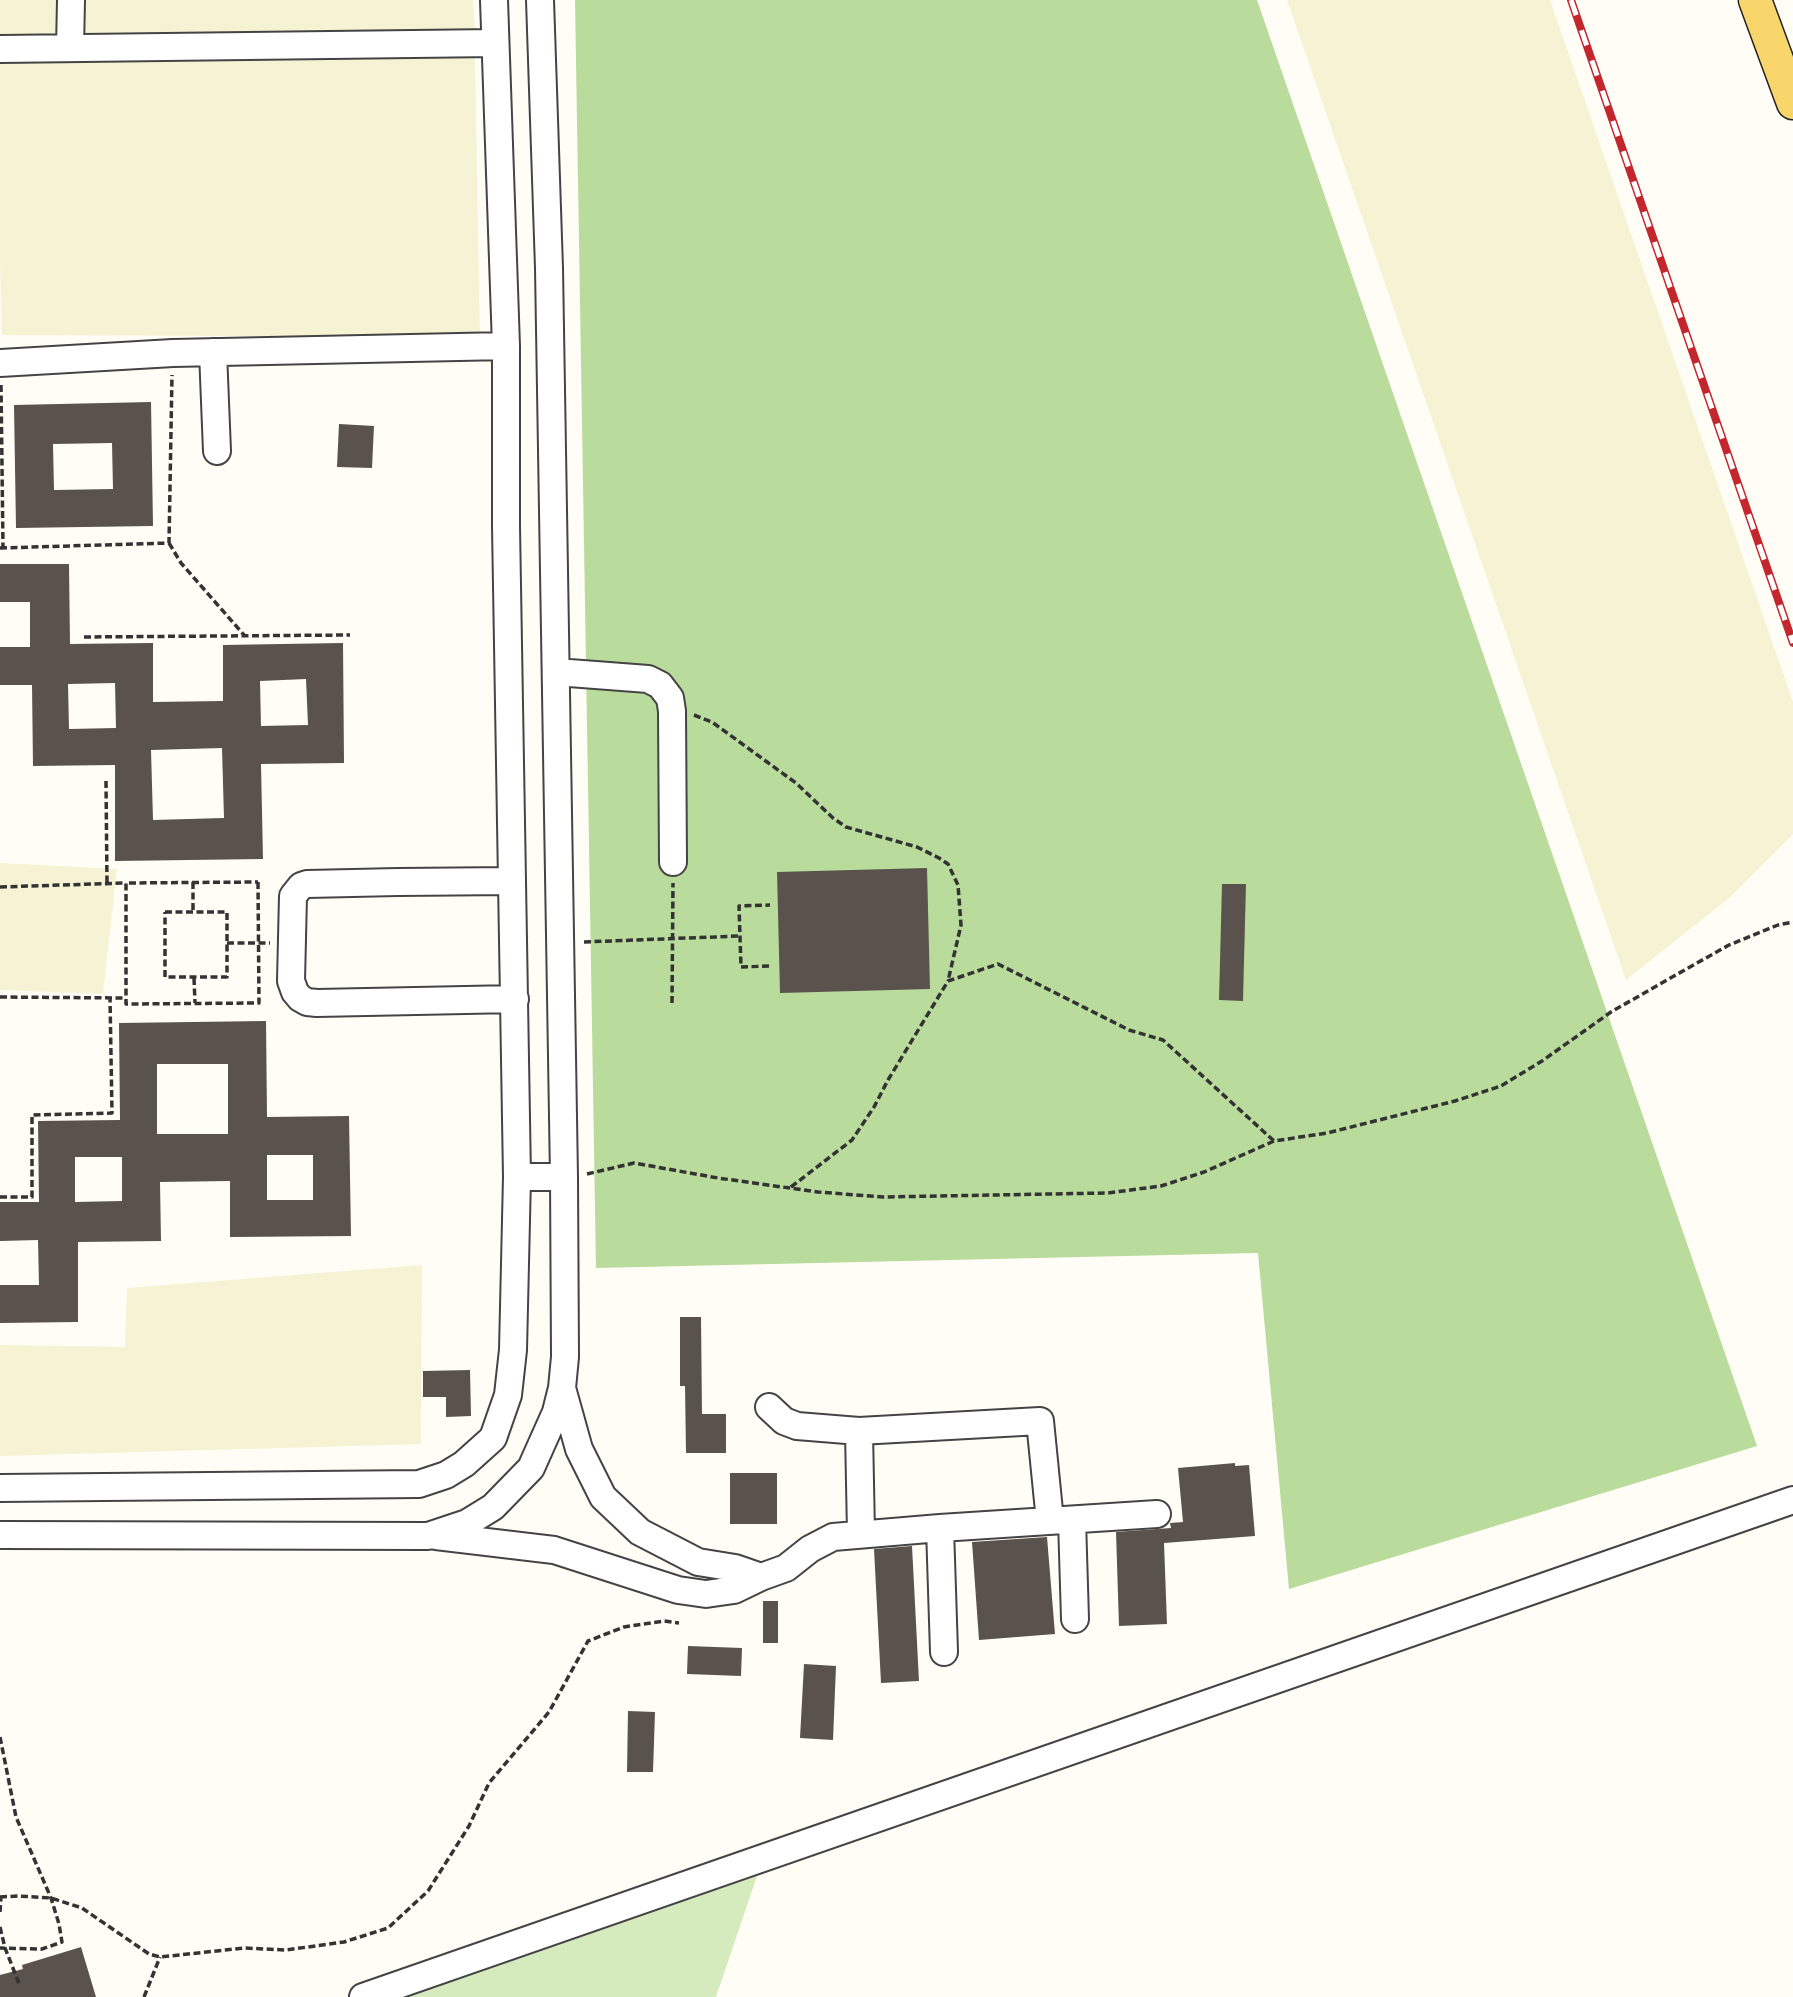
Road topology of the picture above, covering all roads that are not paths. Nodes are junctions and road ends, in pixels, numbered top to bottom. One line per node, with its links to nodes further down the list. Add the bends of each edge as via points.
1 (71, 0): 6 (street)
2 (494, 0): 5 (street)
3 (540, 0): 13 (street)
4 (1755, 0): 8 (main road)
5 (495, 43): 6 (street); 9 (street)
6 (70, 48): 7 (street)
7 (0, 49)
8 (1793, 103)
9 (506, 346): 10 (street); 14 (street)
10 (214, 352): 11 (street); 12 (street)
11 (0, 363)
12 (217, 451)
13 (552, 525): 14 (street); 15 (street)
14 (506, 526): 17 (street)
15 (556, 673): 16 (street, via 648,679 670,698); 20 (street)
16 (673, 862)
17 (512, 881): 18 (street); 18 (street, via 307,884 293,896 291,981 307,1002)
18 (515, 999): 19 (street)
19 (517, 1177): 20 (street); 24 (street, via 508,1395 493,1437 446,1475 419,1484)
20 (564, 1177): 21 (street)
21 (562, 1388): 31 (street, via 531,1468 493,1507 467,1523); 32 (street, via 579,1449 603,1497 640,1532 698,1562)
22 (768, 1407): 23 (street, via 797,1426)
23 (859, 1432): 27 (street, via 1040,1421); 29 (street)
24 (0, 1488)
25 (1793, 1500): 35 (street)
26 (1157, 1514): 27 (street)
27 (1061, 1521): 28 (street); 33 (street)
28 (940, 1528): 29 (street); 34 (street)
29 (861, 1534): 32 (street, via 833,1537 786,1568)
30 (0, 1535): 31 (street)
31 (428, 1535): 32 (street, via 554,1550 678,1591 734,1590)
32 (761, 1577)
33 (1075, 1619)
34 (944, 1652)
35 (363, 1997)

